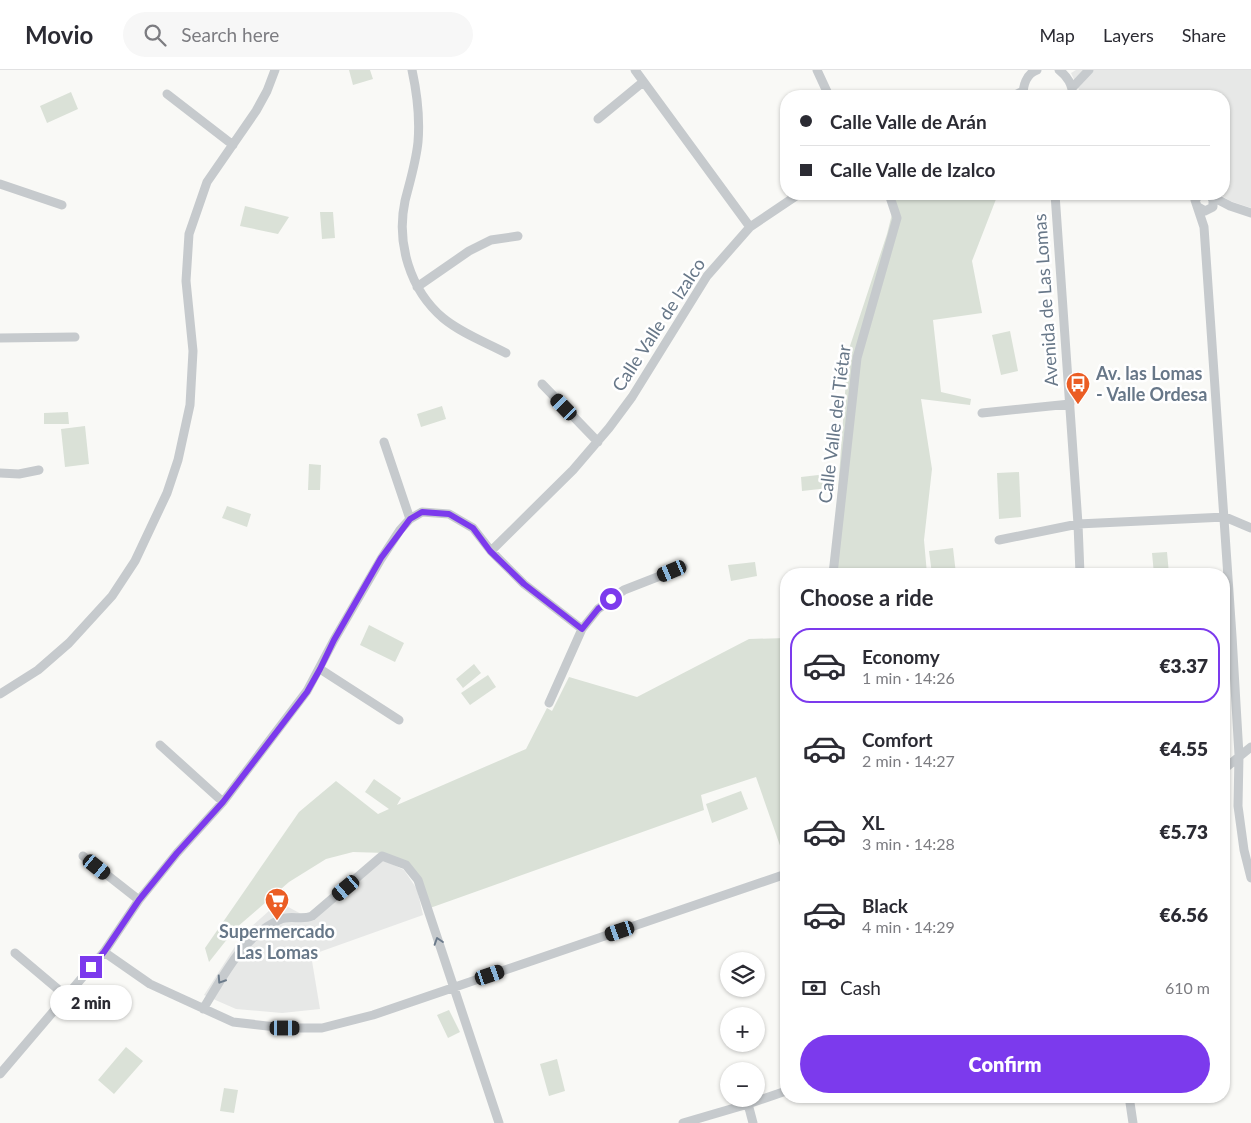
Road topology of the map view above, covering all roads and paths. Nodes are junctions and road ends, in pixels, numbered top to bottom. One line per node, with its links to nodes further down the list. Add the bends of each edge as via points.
1 (275, 70): 16 (street, via 256,111)
2 (412, 70): 32 (street, via 416,86 418,140 405,203 403,231 406,261)
3 (635, 70): 9 (street)
4 (817, 70): 10 (street)
5 (1059, 70): 8 (street)
6 (1088, 70): 8 (street); 13 (street)
7 (1033, 71): 11 (street)
8 (1068, 77): 12 (street)
9 (643, 82): 15 (street); 29 (street)
10 (827, 90)
11 (1023, 90)
12 (1071, 90)
13 (1073, 90)
14 (167, 94): 16 (street)
15 (598, 119)
16 (232, 144): 56 (street, via 207,182 189,234 186,281 193,351 190,405 167,493 135,561 112,596 69,643 38,670)
17 (0, 184): 25 (street)
18 (790, 200): 29 (street, Calle Valle de Izalco)
19 (891, 200): 50 (street, Calle Valle del Tiétar, via 898,218 857,358)
20 (1055, 200): 37 (street, Avenida de Las Lomas)
21 (1196, 200): 27 (street, via 1201,210)
22 (1196, 200): 30 (street)
23 (1212, 200): 27 (street)
24 (1219, 200): 26 (street)
25 (62, 205)
26 (1230, 206): 27 (street); 28 (street)
27 (1211, 208): 30 (street)
28 (1251, 213)
29 (750, 227): 40 (street, Calle Valle de Izalco, via 706,276 632,397)
30 (1204, 227): 43 (street)
31 (518, 236): 32 (street, via 491,240 469,251)
32 (417, 287): 35 (street, via 443,318)
33 (75, 337): 34 (street)
34 (0, 338)
35 (506, 352)
36 (542, 384): 40 (street)
37 (1070, 404): 38 (street, Avenida de Las Lomas); 45 (street, Avenida de Las Lomas)
38 (982, 413)
39 (384, 442): 44 (street)
40 (598, 442): 48 (street, Calle Valle de Izalco)
41 (39, 470): 42 (street)
42 (0, 473)
43 (1224, 517): 45 (street); 46 (street); 52 (street)
44 (410, 519): 48 (street, via 422,512 449,514 473,528); 55 (street, via 381,558)
45 (1078, 524): 47 (street); 51 (street, Avenida de Las Lomas)
46 (1251, 528)
47 (999, 540)
48 (490, 551): 54 (street, via 524,584)
49 (683, 566): 54 (street, via 624,590 598,609)
50 (834, 568)
51 (1080, 568)
52 (1227, 568)
53 (1230, 612): 61 (street)
54 (582, 629): 57 (street)
55 (320, 669): 58 (street); 63 (street, via 307,692)
56 (0, 694)
57 (549, 704)
58 (399, 720)
59 (160, 745): 63 (street)
60 (1251, 746): 61 (street)
61 (1239, 755): 62 (street); 66 (street, via 1238,806)
62 (1230, 763)
63 (223, 802): 67 (street)
64 (84, 856): 67 (street)
65 (780, 876): 70 (street)
66 (1251, 878)
67 (139, 900): 68 (street)
68 (104, 952): 71 (street); 72 (street, via 150,984)
69 (15, 953): 71 (street)
70 (453, 987): 72 (street, via 373,1015 322,1028 233,1022); 72 (street, one-way to 72, via 418,880 406,865 382,856 312,916 303,919 288,916 248,942); 79 (street)
71 (66, 996): 73 (street)
72 (203, 1009)
73 (0, 1074)
74 (780, 1093): 75 (street)
75 (765, 1098)
76 (1130, 1103): 82 (street)
77 (738, 1107): 80 (street)
78 (749, 1107): 81 (street)
79 (499, 1123)
80 (683, 1123)
81 (753, 1123)
82 (1133, 1123)

